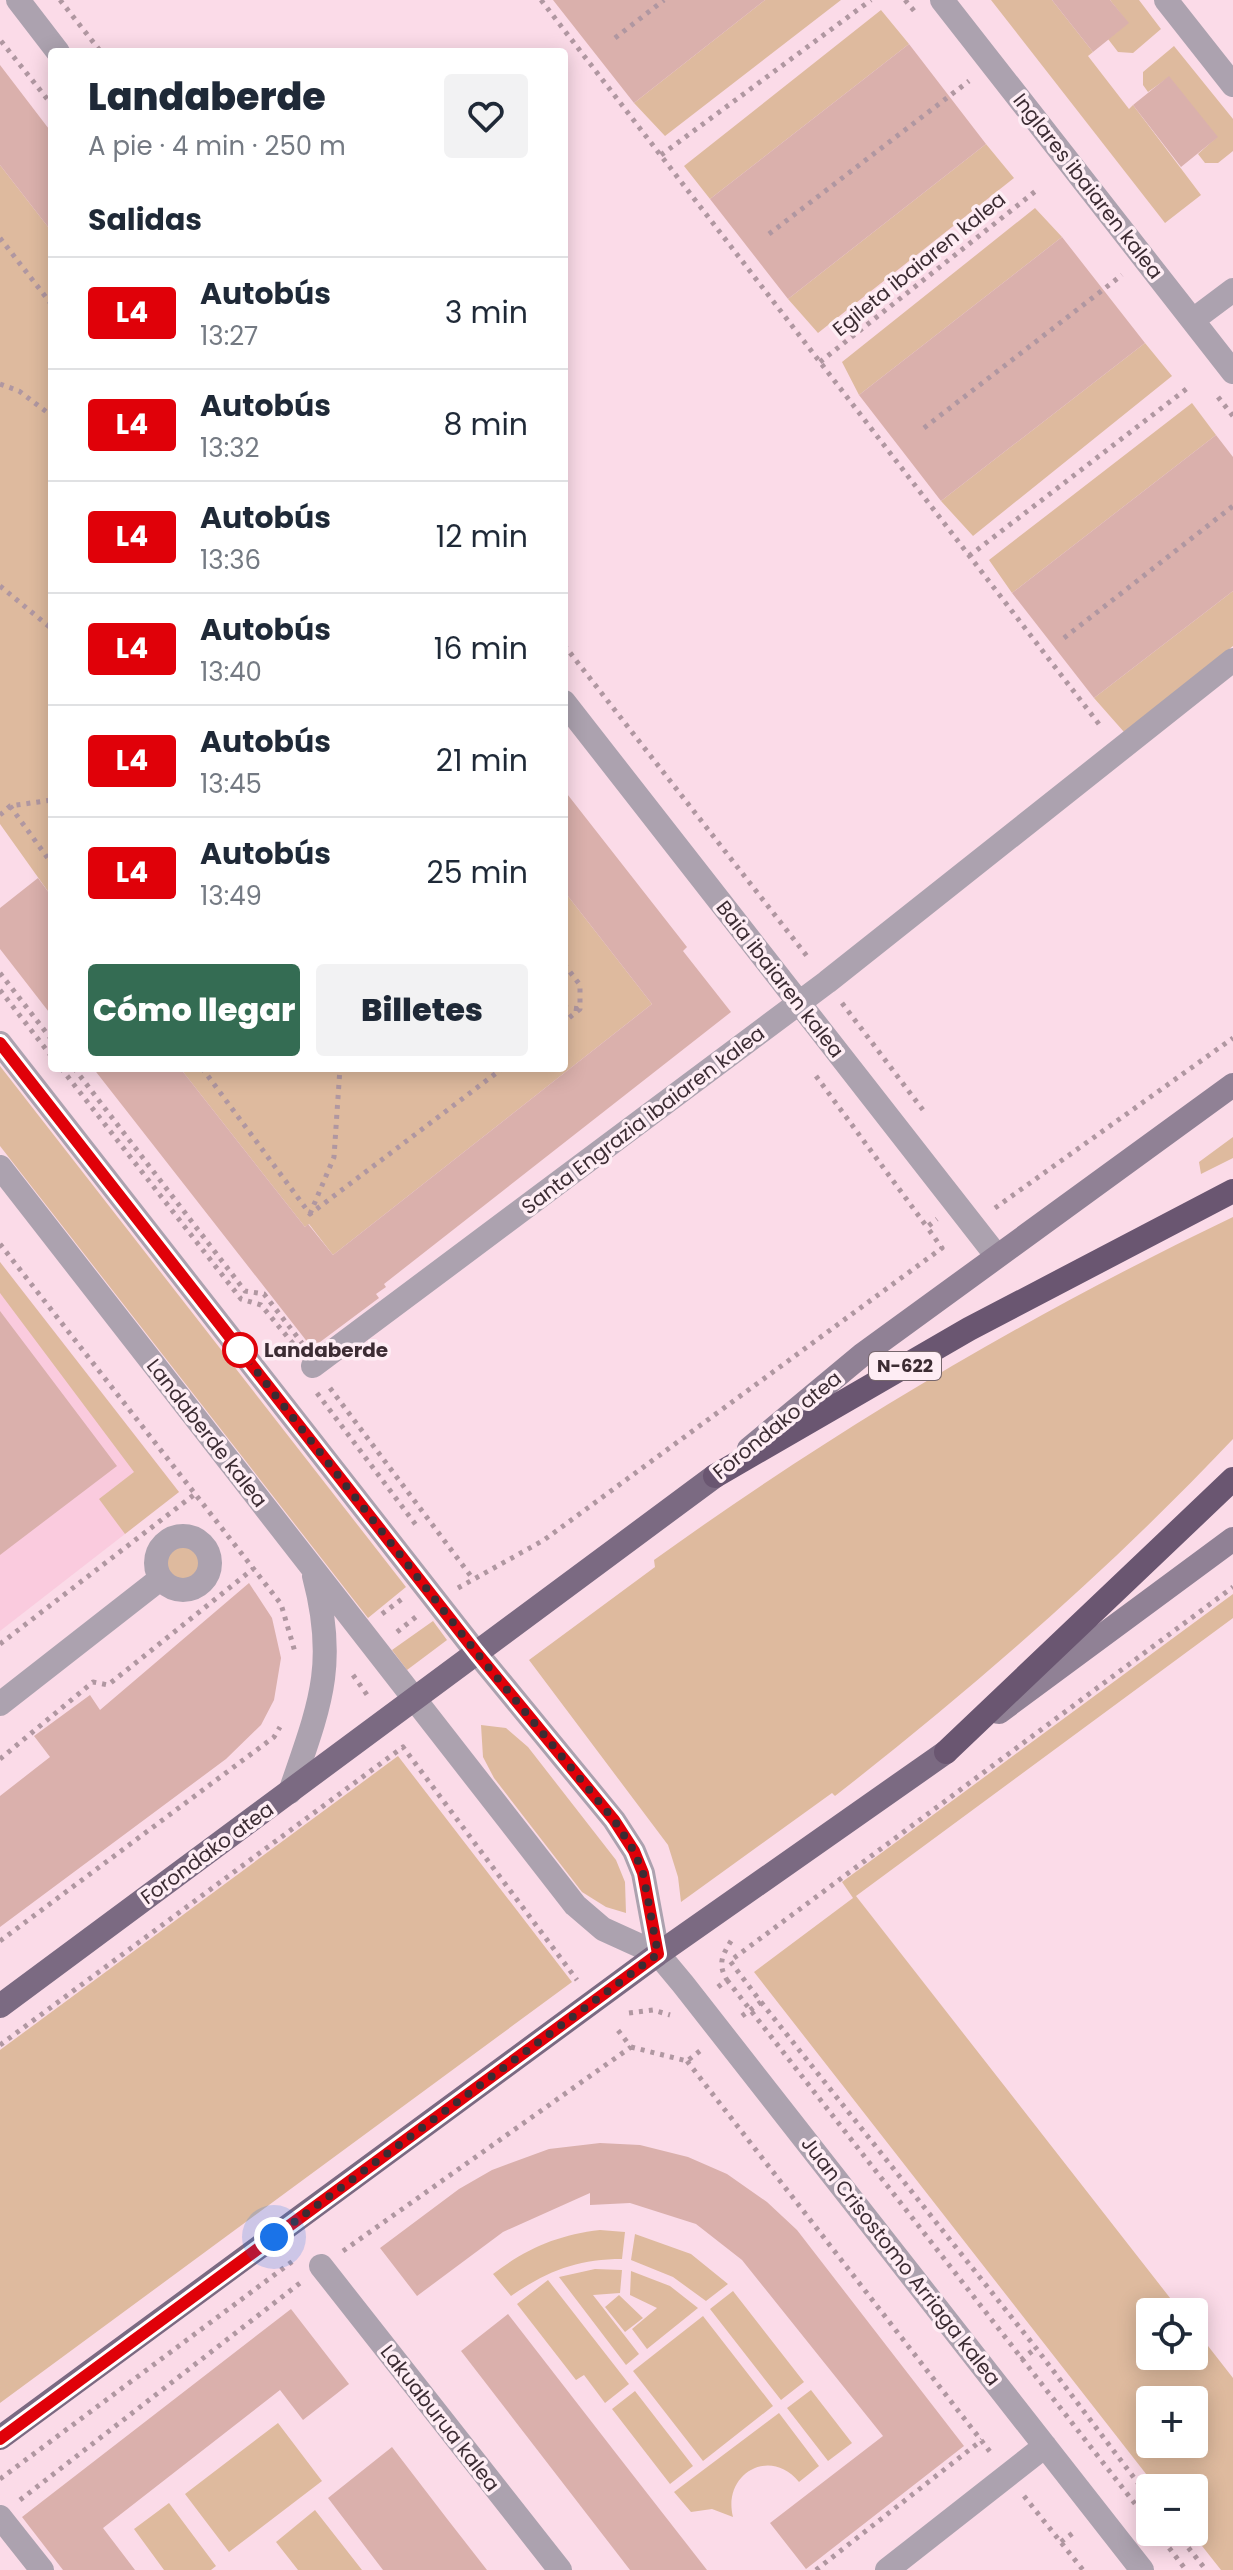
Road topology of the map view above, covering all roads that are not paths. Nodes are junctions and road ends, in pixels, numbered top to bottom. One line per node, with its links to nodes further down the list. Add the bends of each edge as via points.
1 (18, 0): 4 (street)
2 (942, 0): 7 (street, Inglares ibaiaren kalea)
3 (1166, 0): 5 (street)
4 (55, 48)
5 (1233, 85)
6 (1233, 290): 7 (street)
7 (1193, 320): 8 (street, Inglares ibaiaren kalea)
8 (1233, 372)
9 (1233, 660): 11 (street, Santa Engrazia ibaiaren kalea)
10 (568, 707): 11 (street, Baia ibaiaren kalea)
11 (798, 1003): 16 (street, Baia ibaiaren kalea); 17 (street, Santa Engrazia ibaiaren kalea)
12 (0, 1043): 23 (street)
13 (1233, 1085): 16 (main road, Forondako atea)
14 (0, 1167): 21 (street, Landaberde kalea)
15 (1233, 1191): 18 (highway, N-622, via 969,1329)
16 (996, 1255): 18 (main road, Forondako atea, via 862,1355)
17 (313, 1366)
18 (715, 1476): 23 (main road, Forondako atea)
19 (1233, 1479): 26 (highway)
20 (1233, 1539): 26 (main road)
21 (311, 1566): 24 (street, Landaberde kalea); 27 (street, via 324,1615 327,1670)
22 (160, 1579): 25 (street)
23 (476, 1652): 24 (main road, Forondako atea); 28 (street, via 634,1851)
24 (413, 1698): 27 (main road, Forondako atea); 28 (street, via 584,1915)
25 (0, 1704)
26 (946, 1752): 28 (main road)
27 (290, 1792): 29 (main road, Forondako atea)
28 (658, 1954): 31 (main road); 32 (street, Juan Crisostomo Arriaga kalea)
29 (0, 2006)
30 (314, 2259): 35 (street, Lakuaburua kalea)
31 (0, 2438)
32 (1045, 2446): 36 (street); 37 (street, Juan Crisostomo Arriaga kalea)
33 (6, 2511): 34 (street)
34 (42, 2570)
35 (560, 2570)
36 (887, 2570)
37 (1142, 2570)

